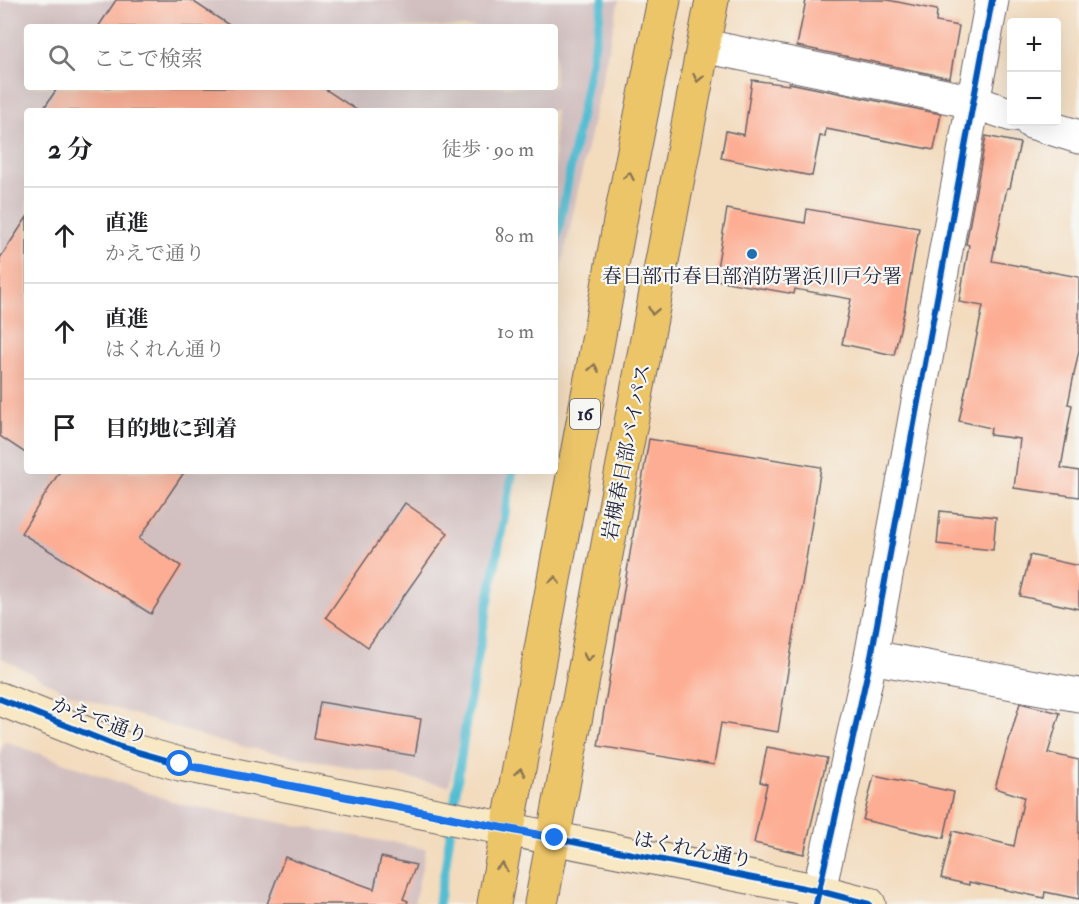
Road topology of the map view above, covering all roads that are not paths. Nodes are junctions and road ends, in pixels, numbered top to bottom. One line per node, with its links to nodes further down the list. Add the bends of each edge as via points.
1 (664, 0): 12 (highway, 16, one-way to 1)
2 (712, 0): 4 (highway, 岩槻春日部バイパス)
3 (993, 0): 5 (street)
4 (704, 46): 5 (street); 13 (highway, 岩槻春日部バイパス, one-way to 13)
5 (974, 102): 6 (street); 9 (street)
6 (1007, 114)
7 (1044, 126): 8 (street)
8 (1079, 137)
9 (871, 657): 10 (street); 14 (street)
10 (1079, 695)
11 (0, 699): 12 (street, かえで通り, via 120,747 180,764)
12 (509, 830): 13 (street, はくれん通り); 15 (highway, 16, one-way to 12)
13 (555, 838): 14 (street, はくれん通り); 16 (highway, 岩槻春日部バイパス)
14 (818, 897): 17 (street, はくれん通り)
15 (494, 904)
16 (541, 904)
17 (869, 904)

